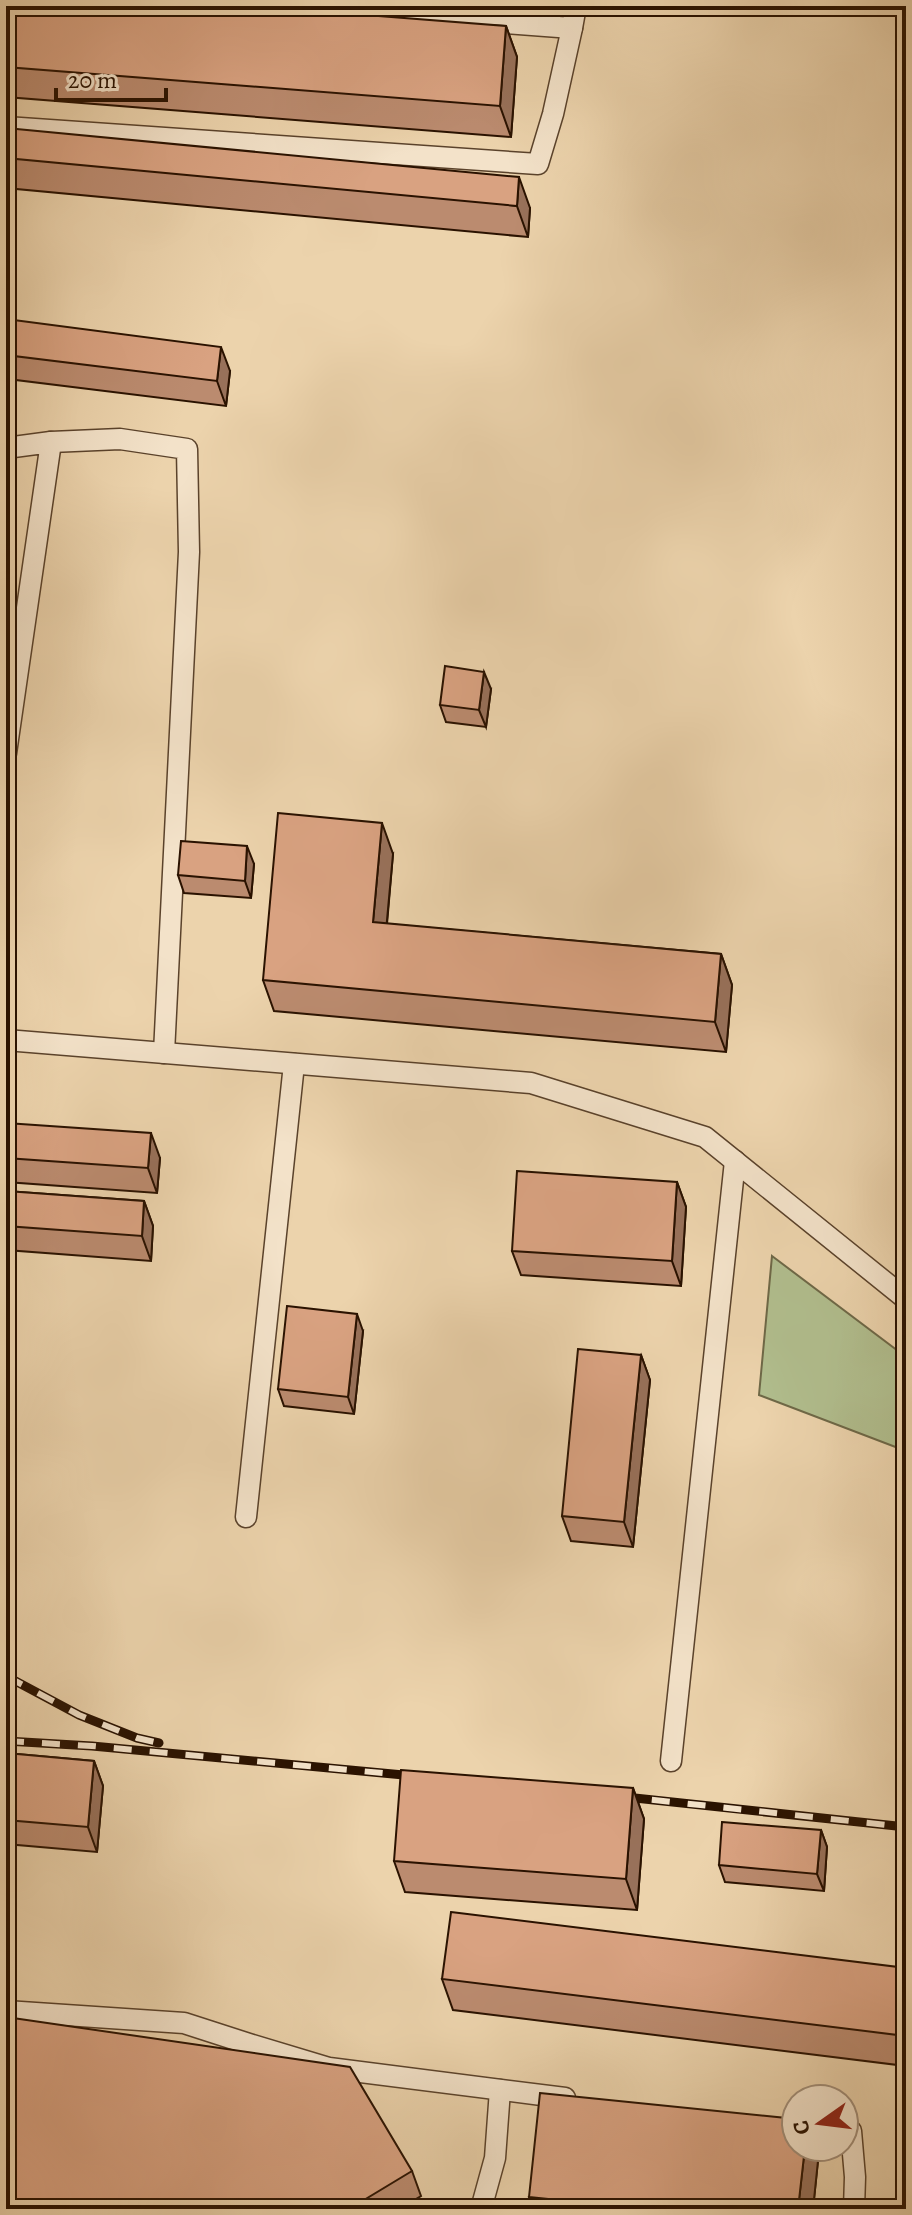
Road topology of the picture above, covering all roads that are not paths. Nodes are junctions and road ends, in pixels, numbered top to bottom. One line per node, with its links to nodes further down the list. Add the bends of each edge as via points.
1 (279, 6): 3 (lane)
2 (576, 6): 3 (lane)
3 (572, 28): 4 (lane, via 538,164)
4 (6, 127)
5 (51, 442): 6 (lane); 7 (lane); 9 (lane, via 120,439 187,449 189,552)
6 (6, 448)
7 (6, 753)
8 (6, 1040): 9 (lane)
9 (164, 1053): 10 (lane)
10 (294, 1064): 11 (lane, via 531,1083 705,1137); 13 (lane)
11 (735, 1161): 12 (lane); 14 (lane)
12 (906, 1299)
13 (246, 1517)
14 (671, 1761)
15 (6, 2011): 16 (lane, via 184,2023 329,2068)
16 (500, 2090): 17 (lane); 19 (lane, via 495,2158)
17 (578, 2099)
18 (854, 2163): 20 (lane)
19 (481, 2209)
20 (854, 2209)

